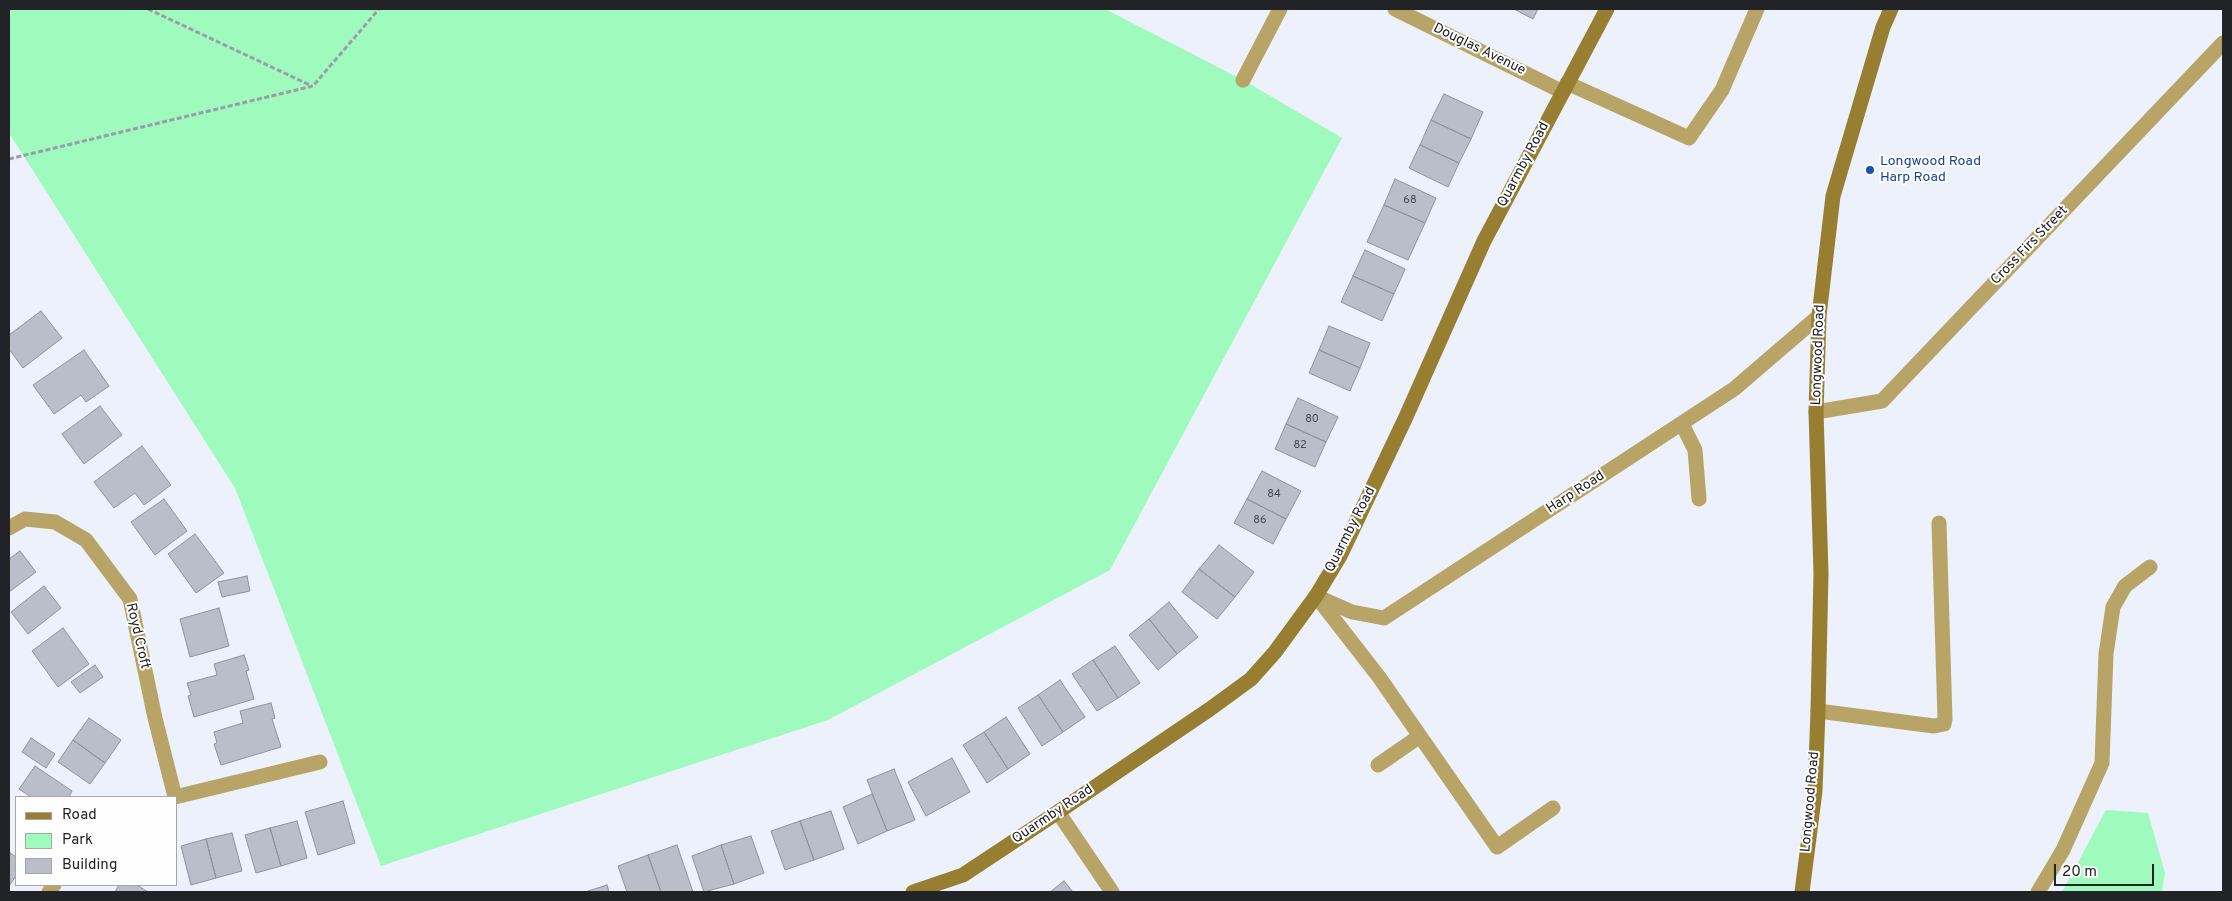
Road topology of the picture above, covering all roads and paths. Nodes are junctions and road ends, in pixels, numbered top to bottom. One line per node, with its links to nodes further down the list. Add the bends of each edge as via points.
1 (148, 9): 10 (path)
2 (379, 9): 10 (path)
3 (1280, 9): 9 (street)
4 (1396, 9): 11 (street, Douglas Avenue)
5 (1607, 9): 11 (street, Quarmby Road)
6 (1757, 9): 11 (street, Douglas Avenue, via 1722,90 1689,138)
7 (1891, 9): 13 (street, Longwood Road, via 1834,196)
8 (2223, 44): 14 (street, Cross Firs Street, via 1882,401)
9 (1243, 80)
10 (313, 86): 12 (path)
11 (1565, 88): 20 (street, Quarmby Road, via 1484,241 1360,514)
12 (9, 158)
13 (1818, 316): 14 (street, Longwood Road); 15 (street, Harp Road, via 1734,389)
14 (1816, 412): 21 (street, Longwood Road, via 1821,572)
15 (1682, 424): 16 (street, via 1695,450); 20 (street, Harp Road, via 1384,618 1352,612)
16 (1699, 499)
17 (1939, 523): 21 (street, via 1944,724 1934,726)
18 (9, 528): 25 (street, Royd Croft, via 24,519 55,522 86,540 130,598)
19 (2150, 567): 32 (street, via 2125,586 2113,607 2106,654 2102,763 2063,850)
20 (1316, 596): 22 (street); 28 (street, Quarmby Road, via 1251,679)
21 (1818, 710): 31 (street, Longwood Road, via 1815,791)
22 (1420, 736): 24 (street); 27 (street, via 1497,847)
23 (320, 762): 26 (street, Royd Croft)
24 (1378, 765)
25 (175, 796)
26 (178, 796)
27 (1553, 808)
28 (1058, 812): 29 (street, Quarmby Road, via 963,875); 30 (street)
29 (913, 892)
30 (1112, 892)
31 (1802, 892)
32 (2038, 892)

